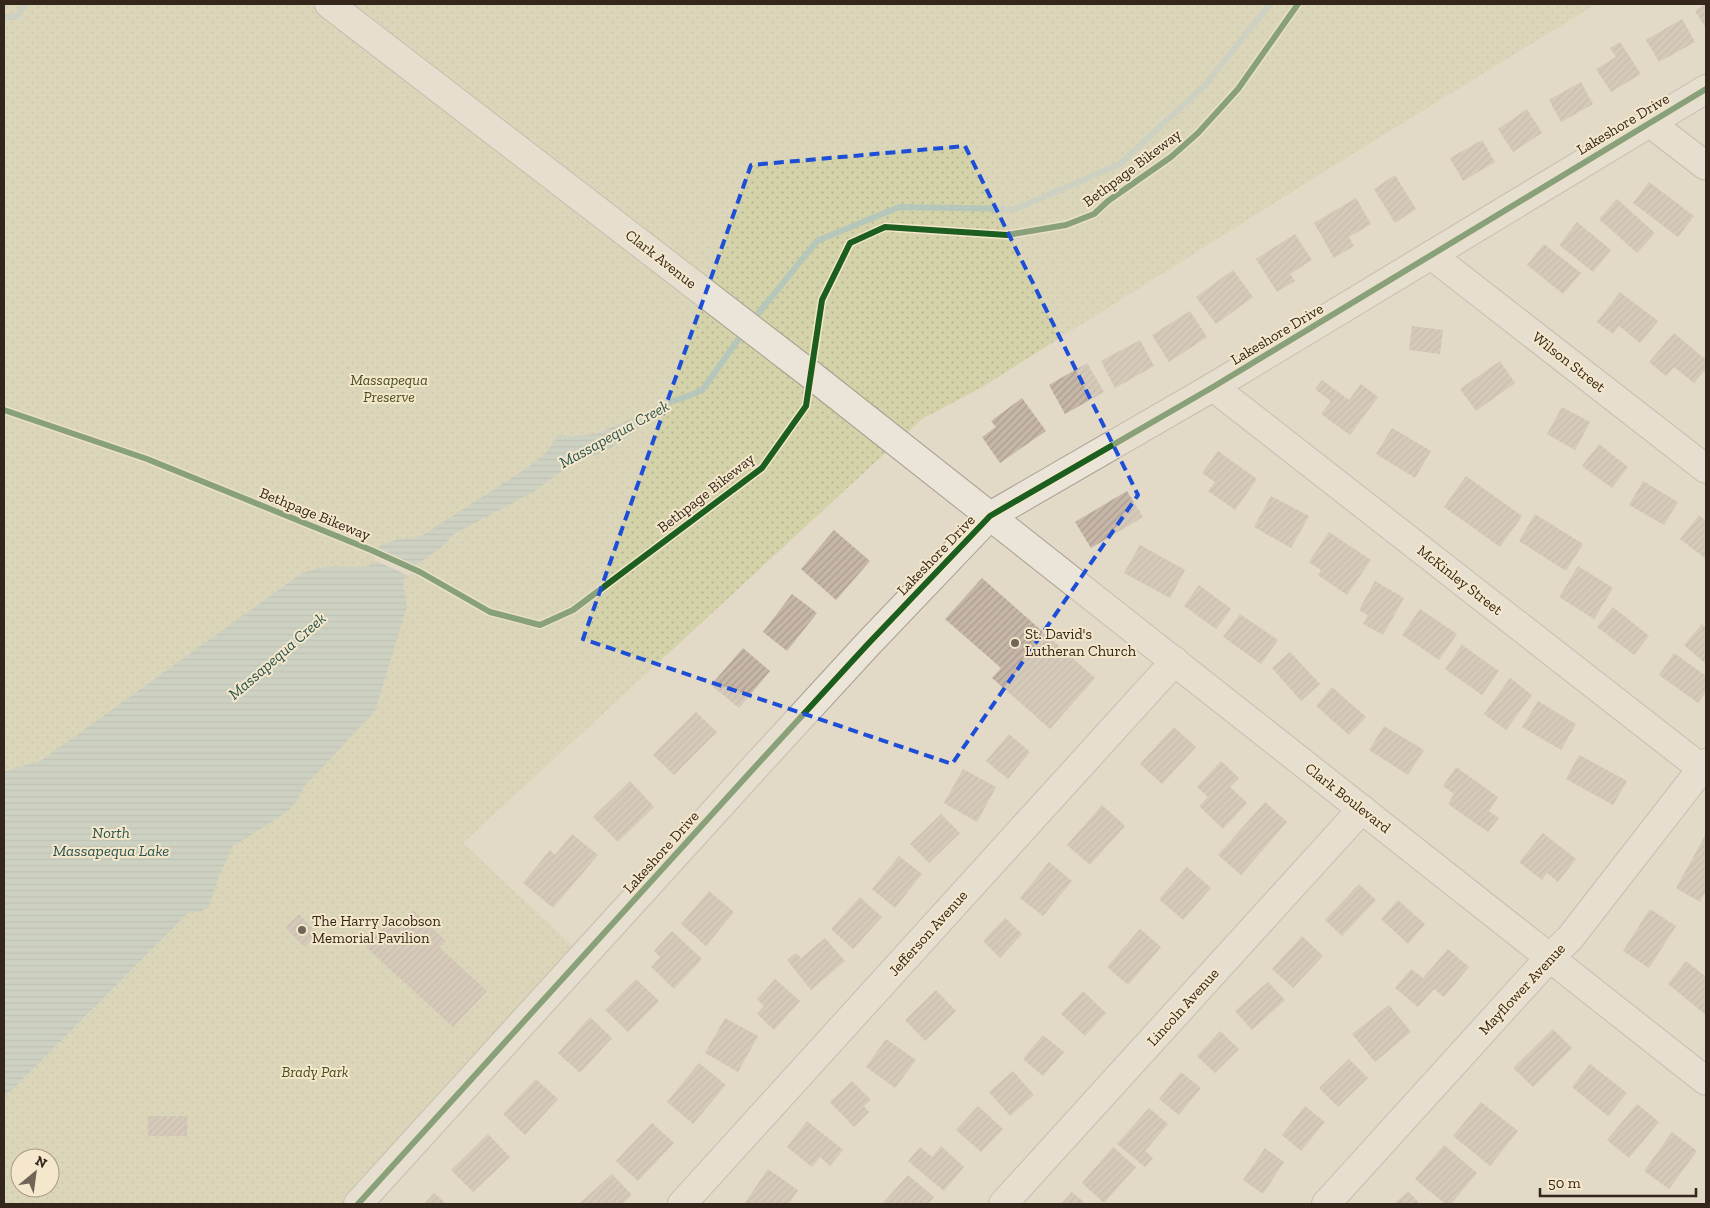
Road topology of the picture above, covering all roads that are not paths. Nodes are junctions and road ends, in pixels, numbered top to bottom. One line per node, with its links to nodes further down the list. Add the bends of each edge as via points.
1 (330, 4): 8 (street, Clark Avenue)
2 (1706, 89): 3 (street, Lakeshore Drive)
3 (1650, 123): 4 (street); 5 (street, Lakeshore Drive)
4 (1706, 166)
5 (1431, 255): 6 (street, Lakeshore Drive); 7 (street, Wilson Street)
6 (1213, 387): 8 (street, Lakeshore Drive); 10 (street, McKinley Street)
7 (1706, 469)
8 (990, 516): 9 (street, Clark Boulevard); 14 (street, Lakeshore Drive, via 867,645)
9 (1175, 661): 11 (street, Clark Boulevard); 15 (street, Jefferson Avenue)
10 (1705, 768): 12 (street, Mayflower Avenue, via 1570,938)
11 (1362, 809): 12 (street, Clark Boulevard); 16 (street, Lincoln Avenue)
12 (1550, 957): 13 (street, Clark Boulevard); 17 (street, Mayflower Avenue)
13 (1706, 1081)
14 (358, 1204)
15 (682, 1204)
16 (1003, 1204)
17 (1326, 1204)

